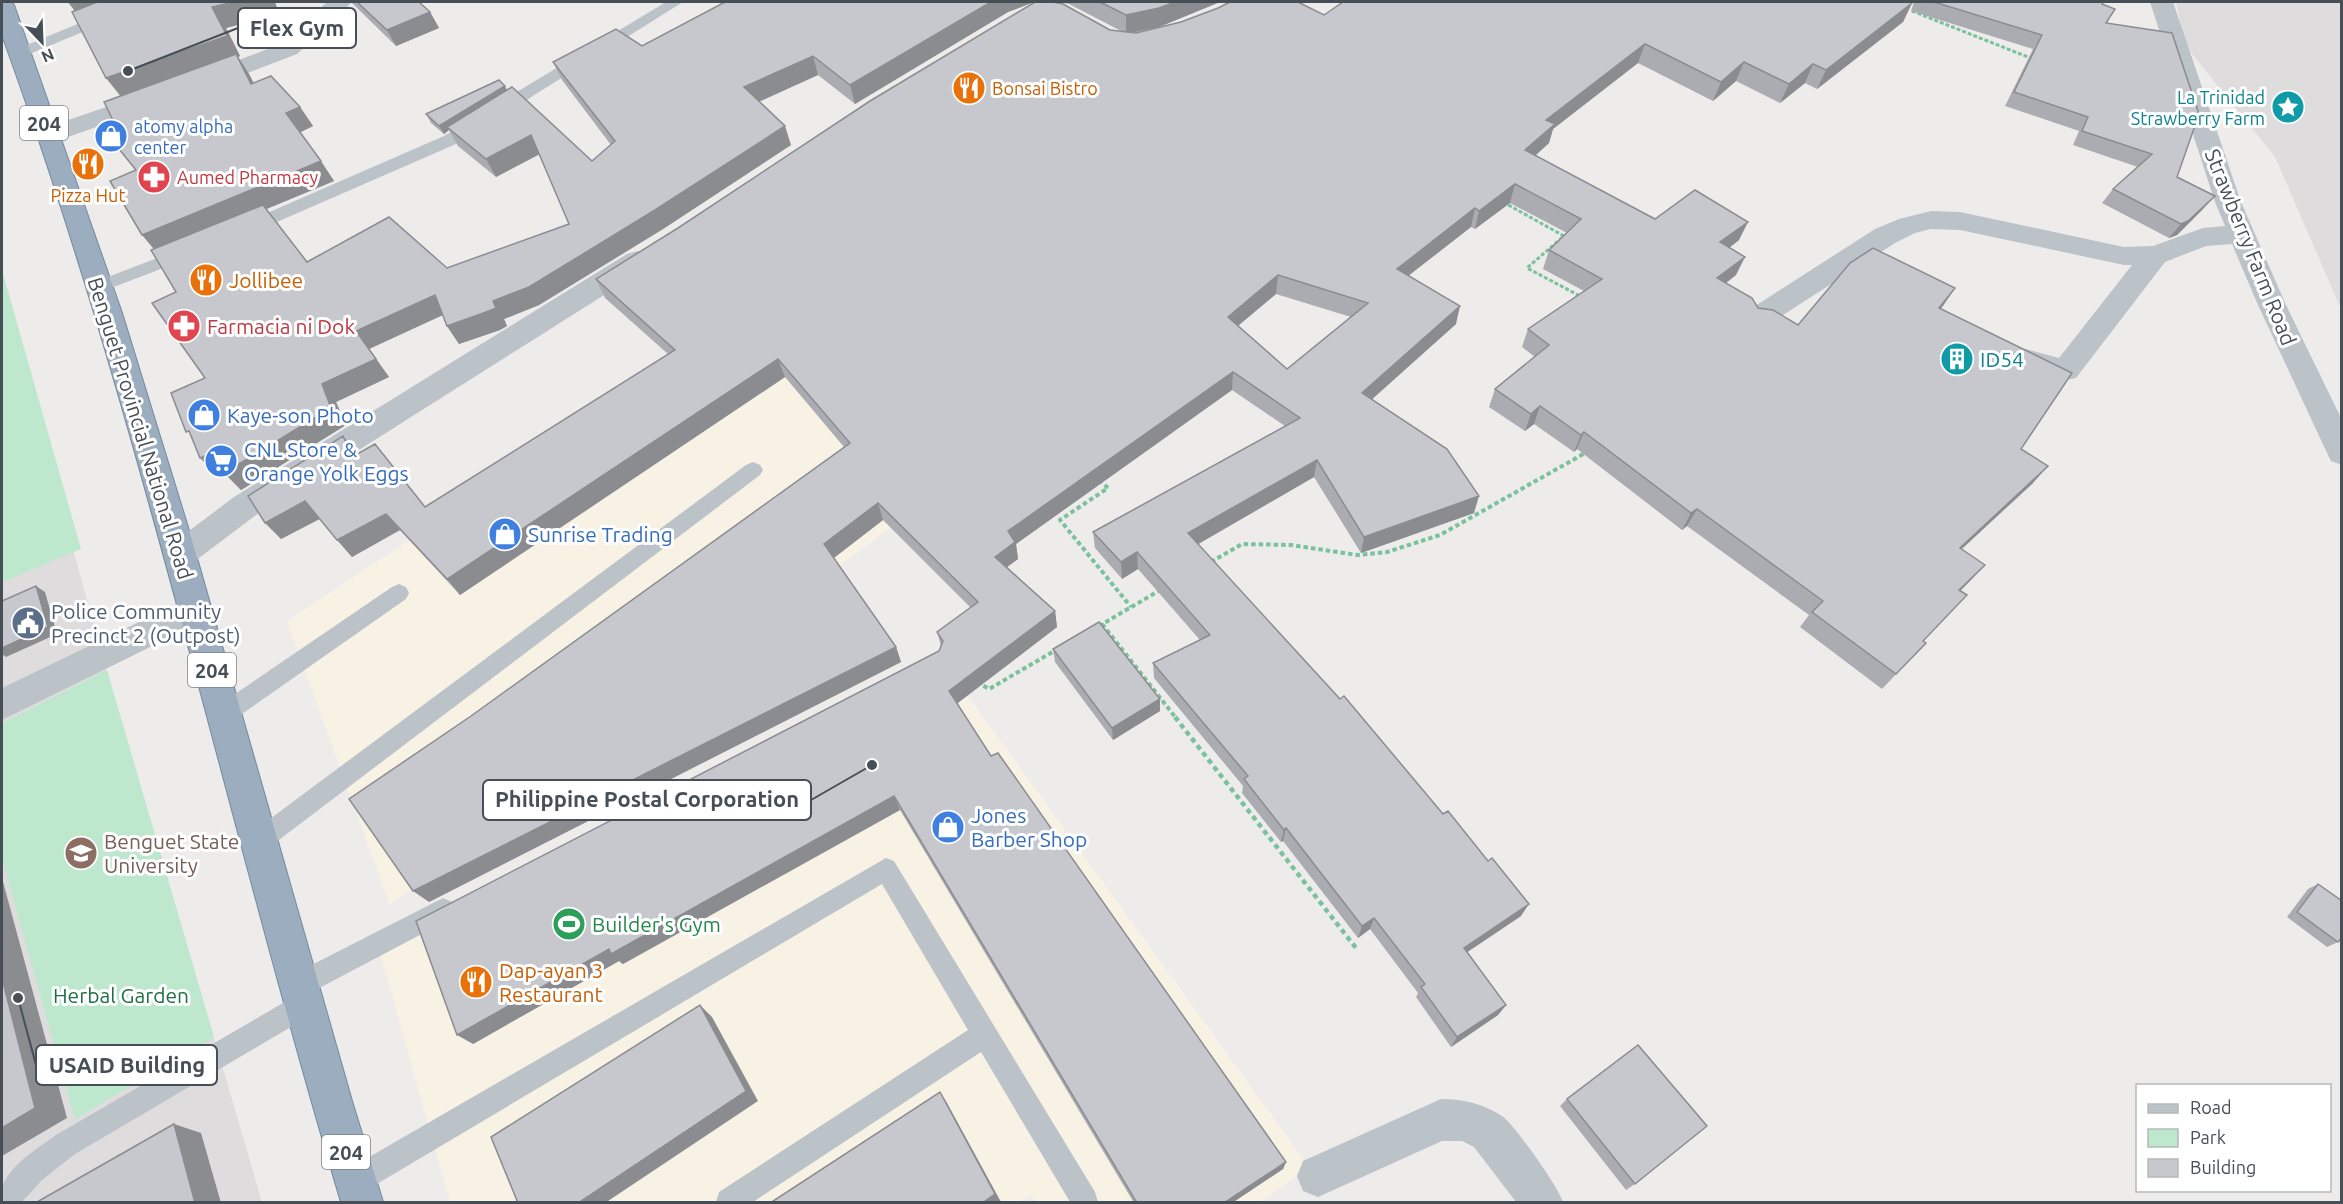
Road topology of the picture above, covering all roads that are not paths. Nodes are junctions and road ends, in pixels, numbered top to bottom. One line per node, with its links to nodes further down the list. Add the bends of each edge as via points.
1 (158, 2): 6 (lane); 7 (lane, via 135,5)
2 (340, 2): 8 (street, via 289,49)
3 (676, 2): 10 (lane, via 450,140)
4 (2161, 2): 9 (street, Strawberry Farm Road)
5 (2, 5): 7 (highway, Benguet Provincial National Road / 204)
6 (175, 5)
7 (20, 53): 8 (highway, Benguet Provincial National Road / 204)
8 (48, 136): 14 (highway, Benguet Provincial National Road / 204)
9 (2241, 234): 13 (street, via 2203,237); 17 (street, Strawberry Farm Road)
10 (228, 236)
11 (196, 249): 14 (lane)
12 (654, 250): 19 (street, via 245,506)
13 (2155, 255): 15 (street, via 2124,256 1960,221 1931,220 1885,236); 16 (street, via 2066,370 2035,364)
14 (98, 287): 19 (highway, Benguet Provincial National Road / 204)
15 (1759, 317)
16 (2001, 350)
17 (2342, 453)
18 (753, 470): 24 (lane)
19 (180, 555): 21 (highway, Benguet Provincial National Road / 204)
20 (399, 593): 23 (lane)
21 (195, 609): 22 (street); 23 (highway, Benguet Provincial National Road / 204)
22 (2, 705)
23 (224, 714): 24 (highway, Benguet Provincial National Road / 204)
24 (260, 841): 26 (highway, Benguet Provincial National Road / 204)
25 (458, 903): 26 (lane)
26 (302, 995): 29 (highway, Benguet Provincial National Road / 204); 30 (lane, via 236,1042 61,1148 17,1184)
27 (984, 1035): 29 (lane, via 886,869); 31 (lane); 32 (lane)
28 (1318, 1176): 33 (street, via 1442,1120 1464,1120 1489,1132)
29 (358, 1192)
30 (6, 1203)
31 (729, 1203)
32 (1085, 1203)
33 (1542, 1203)

